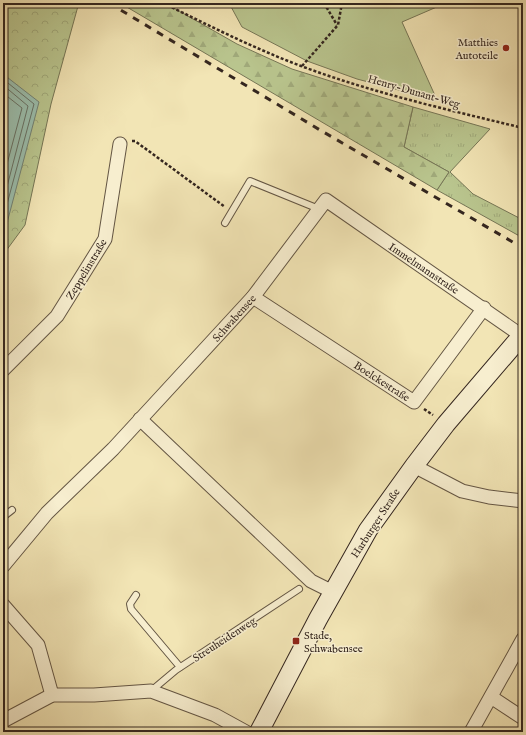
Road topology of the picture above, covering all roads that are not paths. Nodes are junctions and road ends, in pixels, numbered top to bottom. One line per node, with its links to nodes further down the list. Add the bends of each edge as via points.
1 (120, 144): 7 (street, Zeppelinstraße, via 105,239 57,316)
2 (322, 205): 3 (lane, via 250,181); 4 (street, Schwabensee); 5 (street, Immelmannstraße)
3 (225, 223)
4 (253, 297): 5 (street, Boelckestraße, via 414,402); 8 (street, Schwabensee)
5 (484, 308): 6 (street, Immelmannstraße)
6 (522, 335): 9 (main road, Harburger Straße, via 446,424)
7 (3, 370)
8 (140, 419): 13 (street, Schwabensee, via 47,513); 15 (street, via 311,581)
9 (414, 466): 10 (street, via 462,490 489,497); 15 (main road, Harburger Straße, via 368,530)
10 (523, 501)
11 (12, 510): 12 (lane)
12 (3, 517)
13 (3, 566)
14 (299, 589): 19 (lane, Streuheidenweg)
15 (333, 592): 26 (main road, Harburger Straße)
16 (136, 595): 19 (lane, via 130,604 131,609)
17 (3, 605): 21 (street, via 38,645)
18 (523, 639): 22 (street)
19 (180, 667): 20 (lane, Streuheidenweg)
20 (151, 690): 21 (street, via 94,695); 25 (street, via 215,715)
21 (52, 695): 24 (street)
22 (491, 697): 23 (street); 27 (street)
23 (523, 718)
24 (3, 721)
25 (246, 732)
26 (259, 732)
27 (471, 732)

